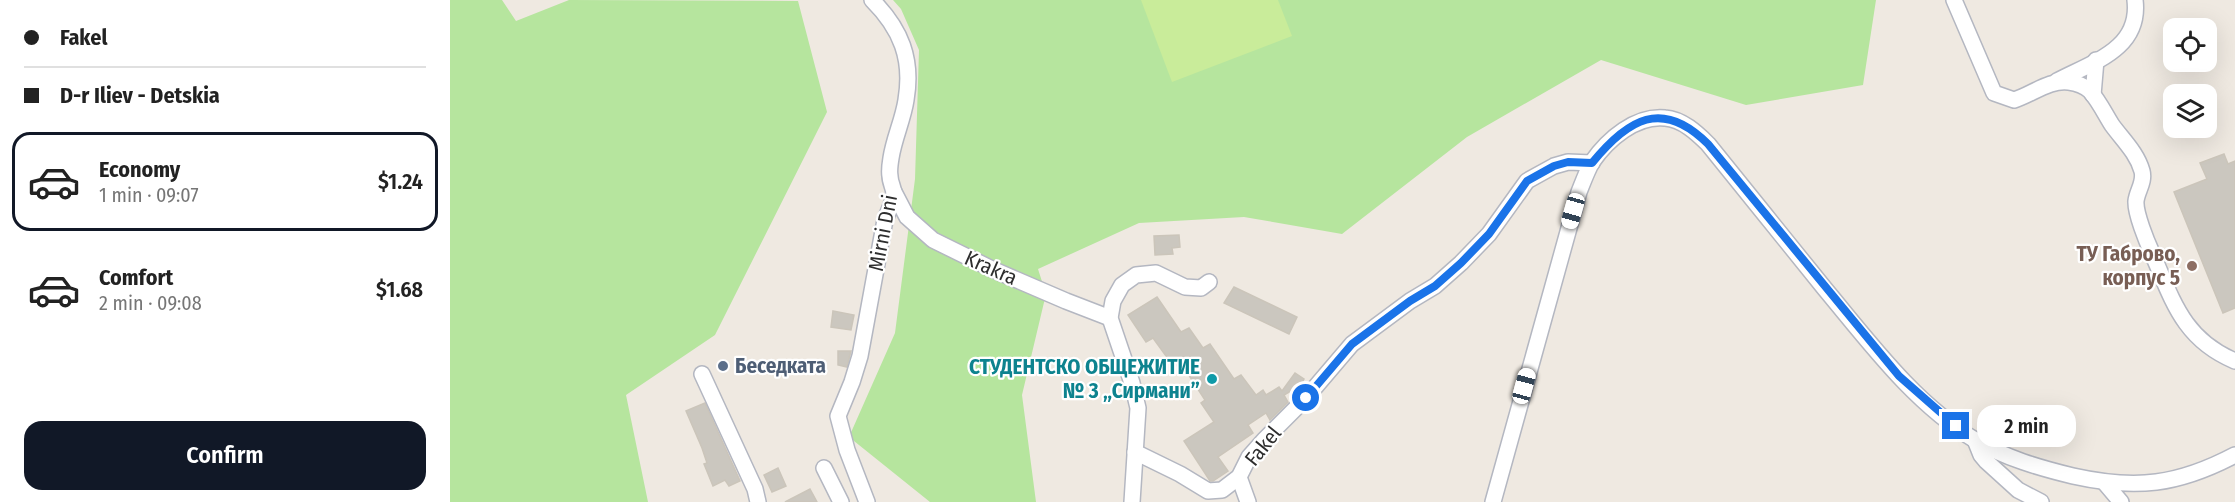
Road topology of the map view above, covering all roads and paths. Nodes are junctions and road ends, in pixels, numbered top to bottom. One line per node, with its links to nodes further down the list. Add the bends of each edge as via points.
1 (872, 0): 8 (street, Mirni Dni, via 902,40 908,60 906,99 890,162)
2 (1954, 0): 5 (street, via 1994,93 2014,100)
3 (2135, 0): 4 (street, via 2135,22 2129,36)
4 (2096, 60): 5 (street); 6 (street)
5 (2052, 84): 6 (street, via 2068,82 2082,86)
6 (2092, 95): 11 (street, via 2143,172 2136,201 2144,235 2169,296 2201,341 2217,354)
7 (1592, 163): 13 (street, via 1613,139 1638,122 1664,117 1698,134 1899,376); 17 (street, Fakel, via 1568,162 1527,181 1489,234 1461,263 1352,344 1264,439); 25 (street, via 1575,203)
8 (894, 192): 10 (street, Krakra, via 907,217 933,240); 22 (street, Mirni Dni, via 885,220 860,356 838,416)
9 (1209, 282): 10 (street, via 1201,288 1185,287 1156,273 1136,275 1122,285)
10 (1110, 318): 14 (street, via 1138,408)
11 (2235, 361)
12 (702, 374): 20 (street)
13 (1975, 440): 18 (street, via 2030,464); 19 (street, via 1981,455)
14 (1135, 452): 17 (street, Fakel, via 1208,491 1222,490); 23 (street)
15 (2235, 455): 18 (street, via 2188,477 2135,484)
16 (824, 468): 21 (street)
17 (1239, 477): 24 (street)
18 (2104, 482): 27 (street)
19 (2017, 496): 26 (street)
20 (758, 502)
21 (841, 502)
22 (867, 502)
23 (1132, 502)
24 (1248, 502)
25 (1493, 502)
26 (2041, 502)
27 (2121, 502)

